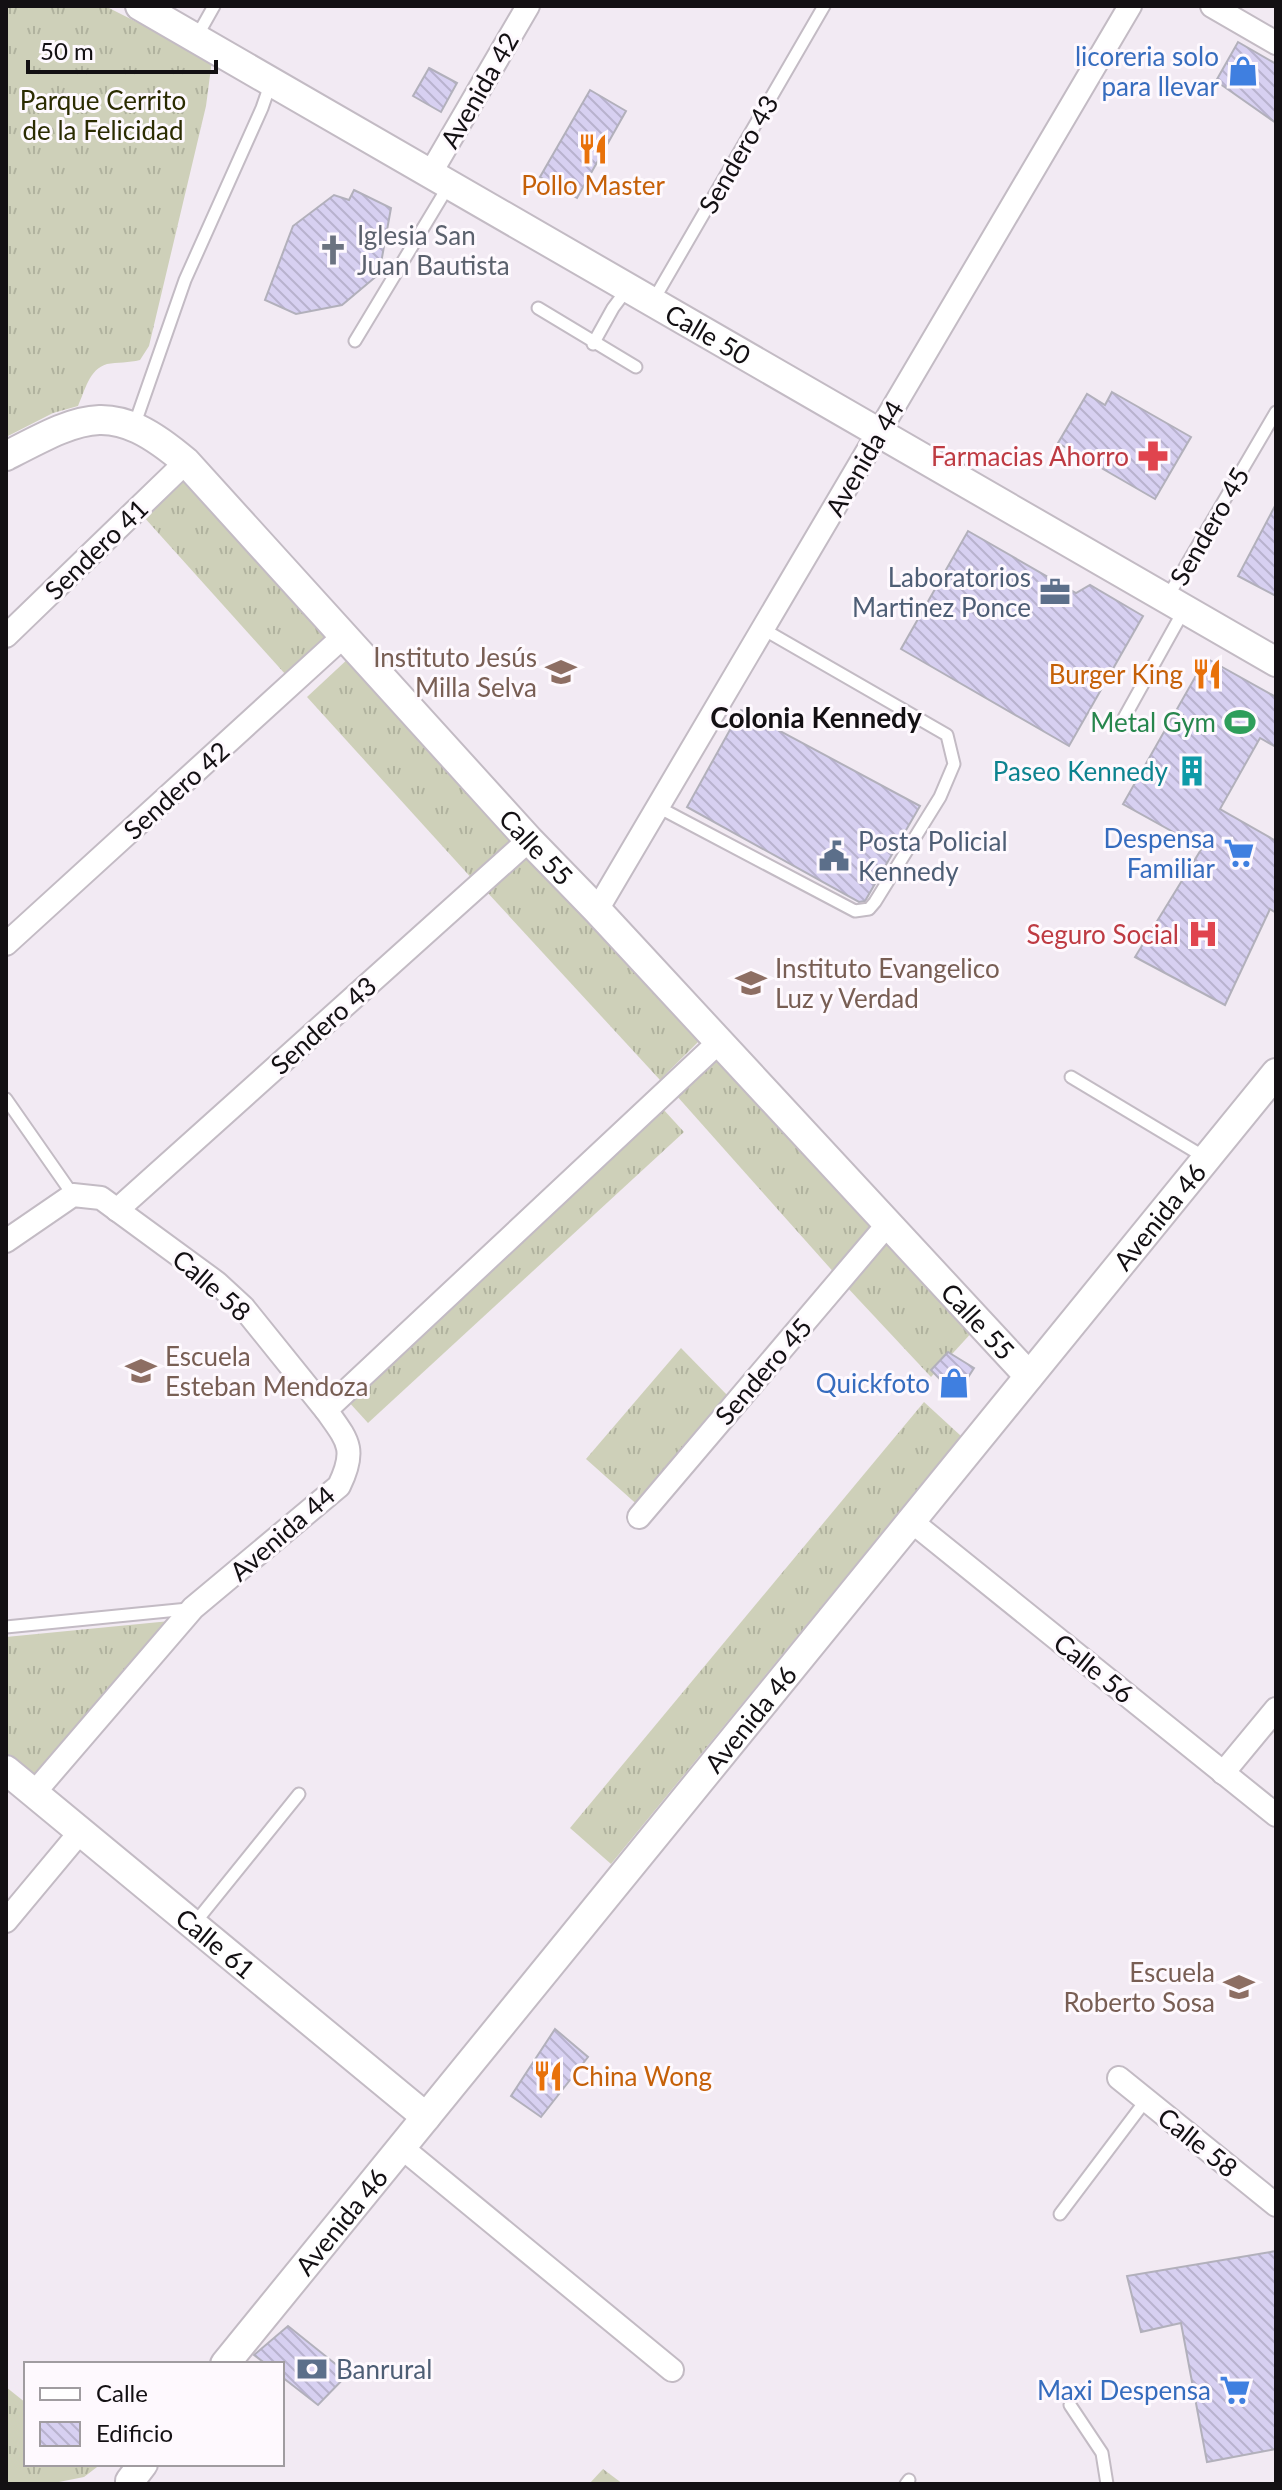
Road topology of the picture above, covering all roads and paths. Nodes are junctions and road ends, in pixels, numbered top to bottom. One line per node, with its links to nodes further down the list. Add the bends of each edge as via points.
1 (140, 6): 7 (street, Calle 50)
2 (214, 6): 7 (lane)
3 (528, 6): 10 (street, Avenida 42)
4 (824, 6): 11 (lane, Sendero 43)
5 (1130, 6): 18 (street, Avenida 44)
6 (1212, 6): 8 (street)
7 (196, 38): 9 (street, Calle 50)
8 (1276, 43)
9 (271, 82): 10 (street, Calle 50); 17 (lane, via 185,280)
10 (440, 179): 11 (street, Calle 50); 13 (lane)
11 (640, 295): 14 (lane, Sendero 43, via 613,308); 18 (street, Calle 50)
12 (538, 308): 14 (lane)
13 (355, 341)
14 (593, 344): 15 (lane)
15 (636, 367)
16 (1276, 412): 21 (lane, Sendero 45)
17 (133, 426): 19 (street, Calle 55, via 87,419); 20 (street, Calle 55)
18 (879, 432): 21 (street, Calle 50); 22 (street, Avenida 44)
19 (6, 456)
20 (186, 462): 23 (street, Calle 55); 24 (street, Sendero 41)
21 (1176, 604): 25 (street, Calle 50); 26 (lane, Sendero 45)
22 (763, 629): 27 (street, Avenida 44); 27 (lane, via 947,735 954,764 940,797 875,902 855,911)
23 (345, 635): 28 (street, Calle 55); 30 (street, Sendero 42)
24 (6, 636)
25 (1276, 662)
26 (1124, 718)
27 (658, 807): 29 (street, Avenida 44)
28 (529, 840): 29 (street, Calle 55); 37 (street, Sendero 43)
29 (597, 910): 31 (street, Calle 55)
30 (6, 944)
31 (719, 1042): 38 (street, Calle 55); 41 (street)
32 (1276, 1073): 35 (street, Avenida 46)
33 (1071, 1077): 35 (lane)
34 (6, 1099): 36 (lane)
35 (1206, 1158): 40 (street, Avenida 46)
36 (73, 1195): 37 (street, Calle 58, via 101,1198); 39 (street)
37 (117, 1210): 41 (street, Calle 58, via 234,1299)
38 (887, 1225): 40 (street, Calle 55); 42 (street, Sendero 45)
39 (6, 1241)
40 (1029, 1376): 43 (street, Avenida 46)
41 (326, 1410): 44 (street, Avenida 44, via 346,1439 349,1464 339,1486)
42 (639, 1517)
43 (911, 1521): 48 (street, Calle 56); 57 (street, Avenida 46)
44 (193, 1608): 45 (lane); 49 (street, Avenida 44)
45 (6, 1627)
46 (1276, 1709): 48 (street)
47 (6, 1770): 49 (street, Calle 61)
48 (1223, 1773): 51 (street, Calle 56)
49 (34, 1793): 52 (street, Calle 61)
50 (299, 1794): 54 (lane)
51 (1276, 1815)
52 (81, 1831): 53 (street); 54 (street, Calle 61)
53 (6, 1921)
54 (193, 1924): 57 (street, Calle 61)
55 (1119, 2078): 56 (street, Calle 58)
56 (1146, 2100): 59 (street, Calle 58); 60 (lane)
57 (426, 2117): 58 (street, Avenida 46)
58 (401, 2147): 61 (street, Avenida 46); 62 (street)
59 (1276, 2205)
60 (1060, 2214)
61 (227, 2362)
62 (672, 2370)
63 (1070, 2405): 66 (lane, via 1102,2453)
64 (141, 2466): 65 (street)
65 (130, 2484)
66 (1107, 2484)

